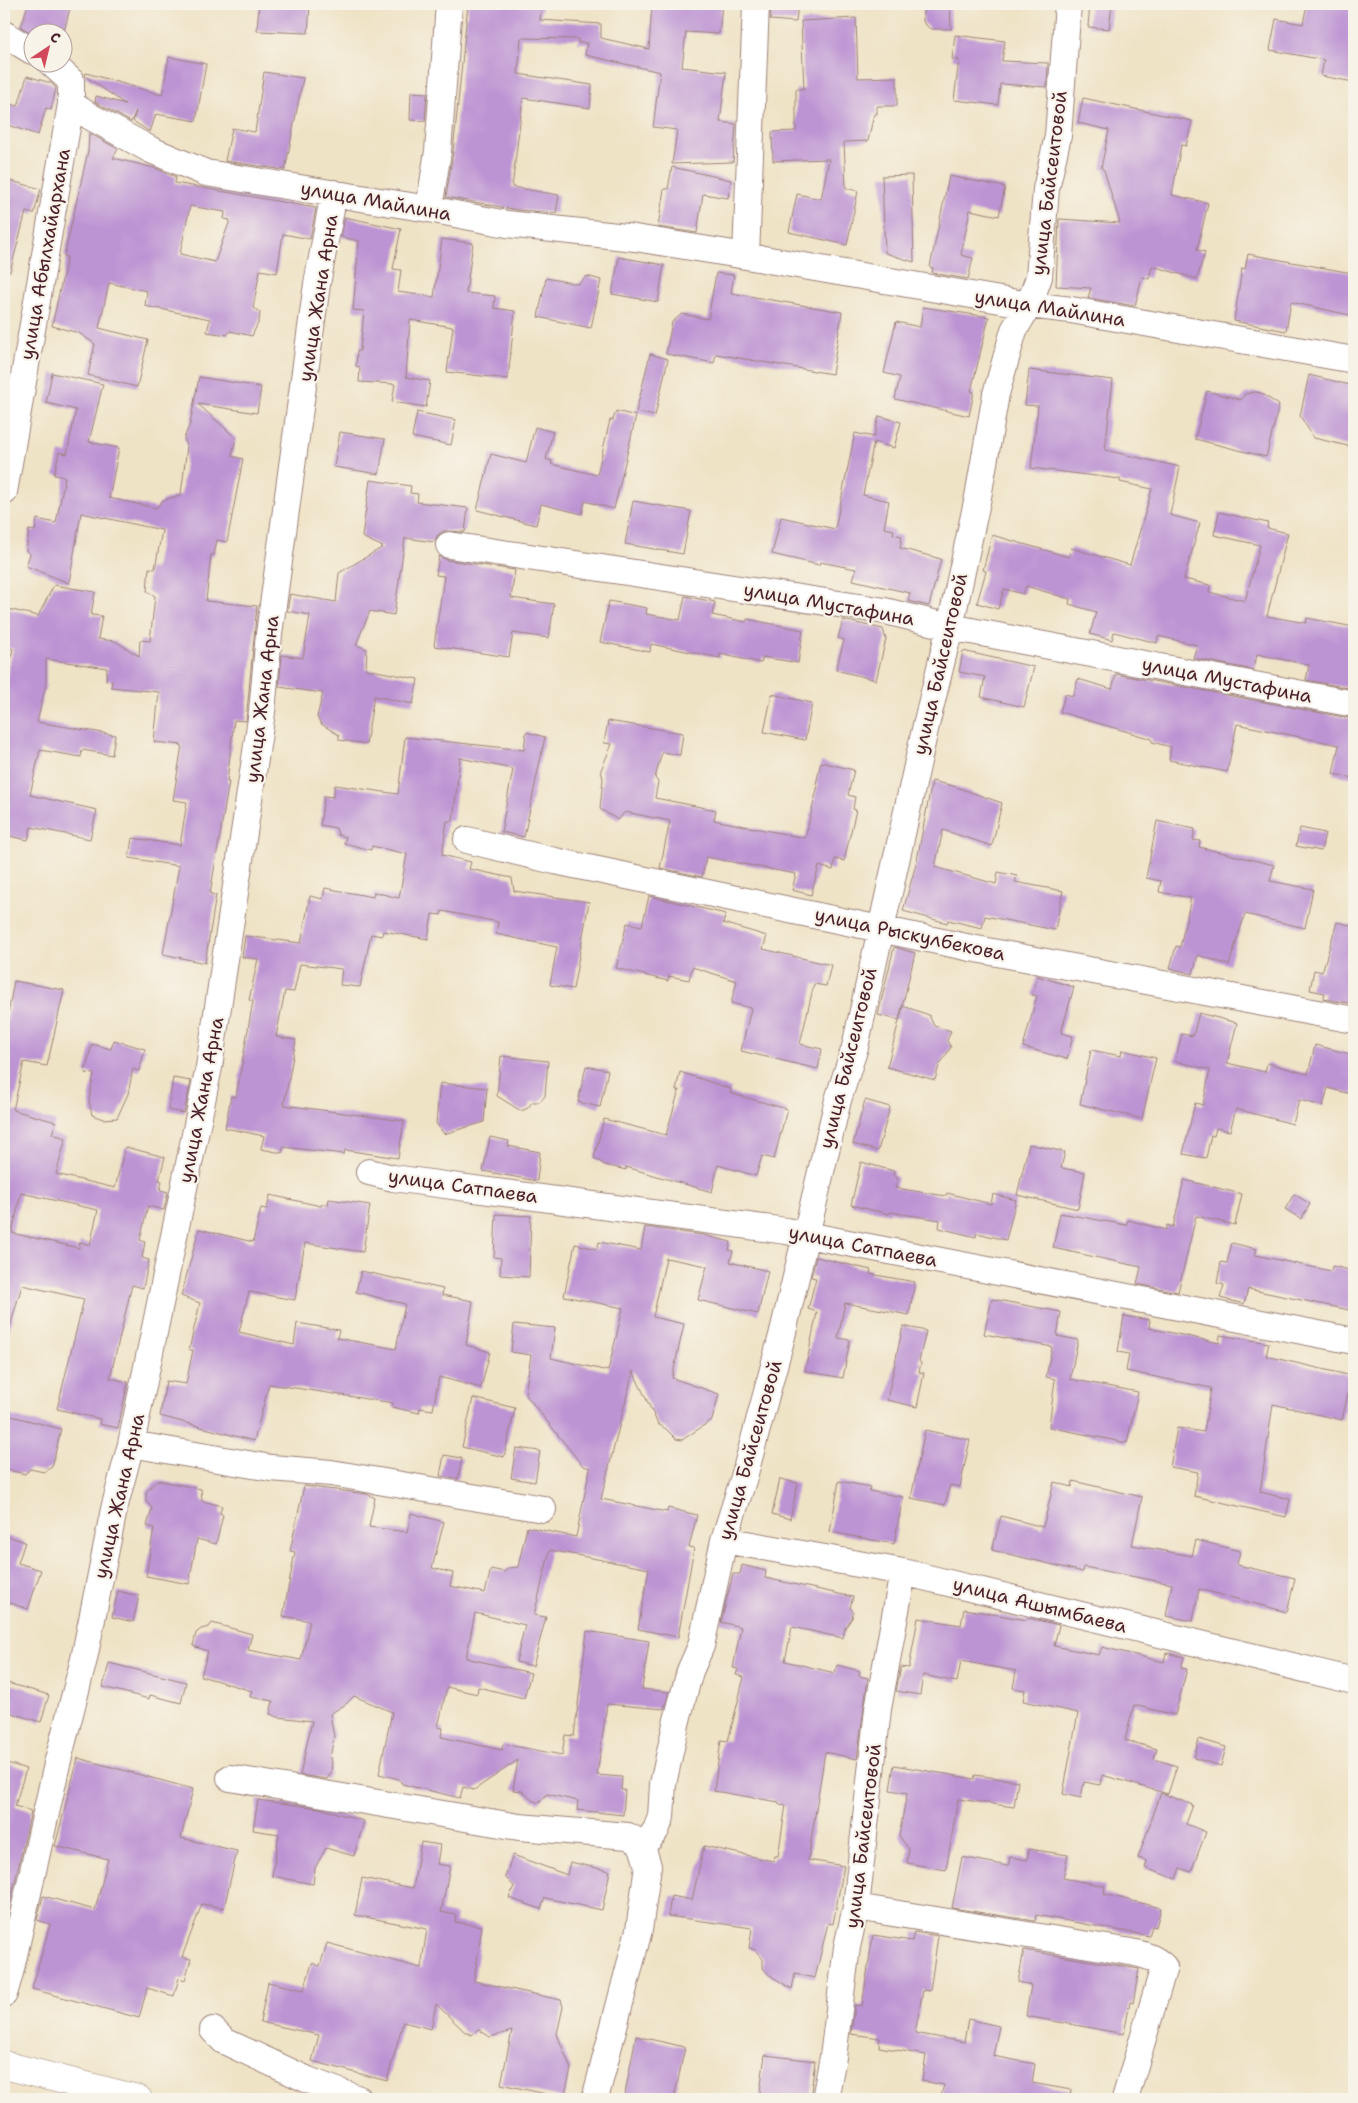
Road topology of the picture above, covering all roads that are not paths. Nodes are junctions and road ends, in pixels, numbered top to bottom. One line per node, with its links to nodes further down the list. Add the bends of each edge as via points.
1 (450, 4): 9 (street, via 438,151)
2 (756, 4): 10 (street)
3 (1068, 4): 11 (street, улица Байсеитовой, via 1058,136 1046,189 1039,277)
4 (4, 34): 5 (street)
5 (22, 45)
6 (61, 72): 7 (street, via 71,81)
7 (71, 104): 8 (street, улица Майлина, via 151,150 206,173); 13 (street, улица Абылхайархана)
8 (334, 193): 9 (street, улица Майлина); 23 (street, улица Жана Арна, via 317,284 269,634 262,712 209,1068)
9 (429, 209): 10 (street, улица Майлина, via 508,224 635,238)
10 (746, 256): 11 (street, улица Майлина)
11 (1029, 305): 12 (street, улица Майлина); 15 (street, улица Байсеитовой, via 1014,330 996,394)
12 (1354, 360)
13 (4, 492)
14 (450, 545): 15 (street, улица Мустафина, via 885,611)
15 (950, 627): 16 (street, улица Мустафина); 18 (street, улица Байсеитовой)
16 (1354, 704)
17 (466, 840): 18 (street, улица Рыскулбекова)
18 (879, 929): 19 (street, улица Рыскулбекова); 21 (street, улица Байсеитовой, via 854,1047 835,1109)
19 (1354, 1020)
20 (369, 1172): 21 (street, улица Сатпаева, via 393,1178)
21 (806, 1234): 22 (street, улица Сатпаева); 25 (street, улица Байсеитовой, via 752,1448)
22 (1354, 1341)
23 (131, 1444): 24 (street, via 271,1468 331,1473); 31 (street, улица Жана Арна, via 114,1509 84,1659)
24 (543, 1509)
25 (724, 1540): 26 (street, улица Ашымбаева); 29 (street, улица Байсеитовой, via 701,1646 690,1671 675,1729 663,1784 661,1816 656,1830)
26 (903, 1572): 27 (street, улица Ашымбаева); 30 (street, улица Байсеитовой, via 878,1709)
27 (1354, 1681)
28 (230, 1778): 29 (street, via 519,1827 628,1836)
29 (641, 1843): 36 (street, via 648,1866 639,1930)
30 (856, 1907): 37 (street, улица Байсеитовой); 38 (street, via 1135,1953 1159,1961 1164,1967)
31 (4, 1994)
32 (213, 2030): 35 (street, via 224,2041 246,2052)
33 (4, 2065): 34 (main road)
34 (138, 2099)
35 (359, 2099)
36 (595, 2099)
37 (824, 2099)
38 (1125, 2099)

